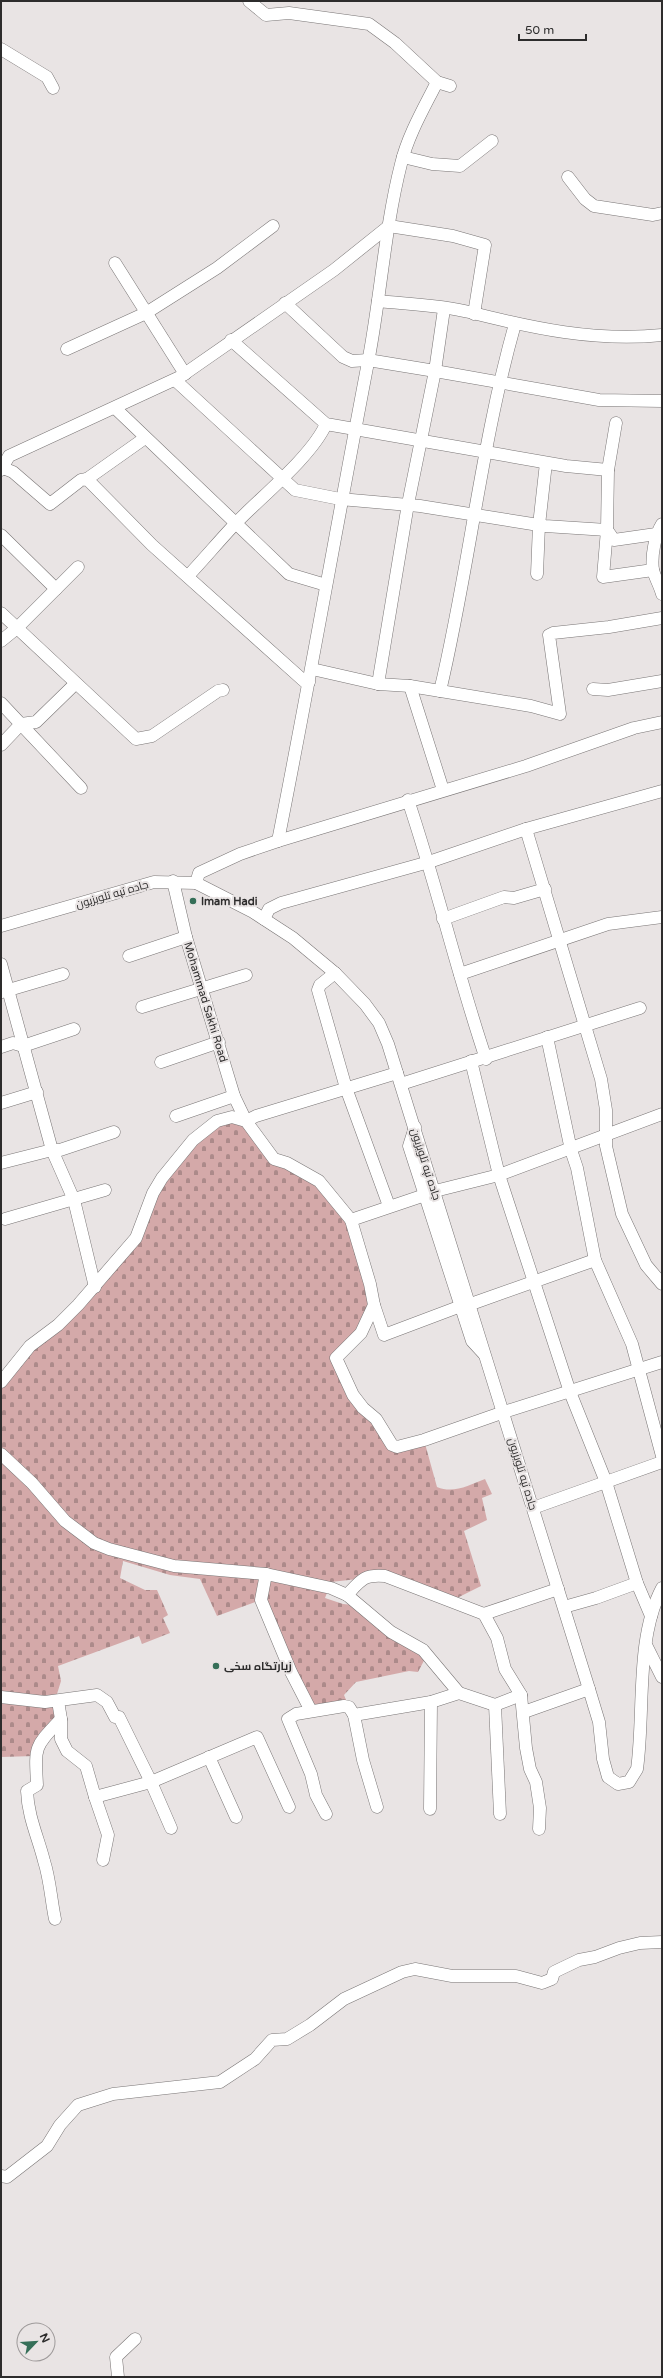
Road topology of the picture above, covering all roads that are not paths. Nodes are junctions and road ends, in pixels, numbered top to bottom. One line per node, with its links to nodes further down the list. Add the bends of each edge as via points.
1 (250, 1): 3 (street, via 266,16 289,13 369,24 395,43)
2 (1, 50): 5 (street, via 47,77)
3 (437, 82): 4 (street); 7 (street)
4 (450, 86)
5 (53, 88)
6 (492, 141): 7 (street, via 460,166 432,164)
7 (403, 157): 11 (street)
8 (568, 177): 9 (street, via 585,199 594,206 653,215)
9 (662, 213)
10 (273, 226): 16 (street, via 217,268)
11 (389, 226): 13 (street); 14 (street, via 334,270); 17 (street, via 453,236 485,245)
12 (116, 264): 16 (street)
13 (378, 301): 15 (street); 22 (street)
14 (285, 303): 20 (street); 22 (street, via 342,357 352,361)
15 (444, 309): 17 (street); 23 (street)
16 (146, 313): 21 (street); 24 (street)
17 (474, 314): 18 (street)
18 (515, 324): 19 (street, via 601,337); 25 (street)
19 (662, 335)
20 (231, 340): 24 (street); 29 (street)
21 (67, 349)
22 (368, 360): 23 (street); 30 (street)
23 (435, 371): 25 (street); 32 (street)
24 (180, 377): 27 (street); 37 (street)
25 (499, 382): 26 (street, via 599,400); 33 (street)
26 (662, 401)
27 (115, 408): 31 (street); 35 (street, via 9,456)
28 (616, 423): 36 (street)
29 (326, 424): 30 (street); 37 (street, via 322,434)
30 (354, 429): 32 (street); 39 (street)
31 (145, 438): 38 (street); 42 (street)
32 (422, 439): 33 (street); 40 (street)
33 (486, 452): 34 (street); 41 (street)
34 (546, 463): 36 (street); 43 (street)
35 (2, 469): 38 (street, via 13,472 50,504 81,480)
36 (608, 470): 45 (street)
37 (282, 478): 39 (street, via 295,490); 42 (street)
38 (87, 479): 50 (street, via 124,518)
39 (340, 499): 40 (street); 51 (street)
40 (408, 504): 41 (street); 62 (street)
41 (474, 515): 43 (street); 66 (street)
42 (235, 524): 50 (street); 51 (street, via 290,574)
43 (538, 525): 45 (street); 49 (street)
44 (659, 529): 45 (street, via 614,540); 48 (street)
45 (607, 530): 48 (street, via 603,577)
46 (1, 535): 52 (street)
47 (78, 567): 52 (street)
48 (653, 570): 53 (street)
49 (537, 574)
50 (188, 576): 60 (street, via 304,681)
51 (326, 585): 58 (street)
52 (56, 589): 56 (street)
53 (662, 594)
54 (1, 613): 56 (street)
55 (662, 618): 66 (street, via 609,627 553,632 549,635 560,714 531,706)
56 (17, 628): 57 (street); 61 (street)
57 (1, 641)
58 (312, 669): 60 (street); 62 (street)
59 (662, 681): 64 (street, via 608,690)
60 (310, 682): 76 (street)
61 (75, 684): 65 (street, via 136,739 152,736); 69 (street, via 36,722)
62 (378, 684): 63 (street)
63 (410, 686): 66 (street); 72 (street)
64 (593, 689)
65 (223, 690)
66 (440, 691)
67 (1, 703): 69 (street)
68 (662, 722): 72 (street, via 634,728 526,766)
69 (21, 724): 70 (street); 71 (street)
70 (1, 745)
71 (81, 788)
72 (443, 790): 74 (street)
73 (662, 790): 75 (street)
74 (408, 800): 76 (street); 77 (street)
75 (526, 829): 77 (street); 80 (street)
76 (278, 841): 79 (street, via 240,854 199,873)
77 (429, 862): 82 (street, via 281,903 269,909); 83 (street)
78 (173, 881): 79 (street, جاده تپه تلویزیون); 84 (street, جاده تپه تلویزیون, via 154,882); 85 (street, Mohammad Sakhi Road)
79 (196, 883): 82 (street, جاده تپه تلویزیون)
80 (545, 889): 83 (street, via 514,898 504,897); 86 (street)
81 (662, 916): 86 (street, via 608,924)
82 (264, 919): 89 (street, جاده تپه تلویزیون, via 293,938)
83 (444, 920): 91 (street)
84 (1, 926)
85 (186, 937): 87 (street); 93 (street, Mohammad Sakhi Road)
86 (561, 940): 91 (street); 97 (street)
87 (129, 956)
88 (1, 964): 94 (street)
89 (335, 973): 106 (street, جاده تپه تلویزیون, via 365,1004 379,1023); 107 (street, via 320,985 318,990)
90 (63, 974): 94 (street)
91 (460, 974): 103 (street)
92 (246, 976): 93 (street)
93 (202, 989): 95 (street); 100 (street, Mohammad Sakhi Road)
94 (5, 991): 101 (street)
95 (142, 1008)
96 (640, 1008): 97 (street)
97 (586, 1025): 99 (street); 115 (street, via 601,1079 606,1110)
98 (74, 1029): 101 (street)
99 (547, 1037): 103 (street); 117 (street)
100 (219, 1042): 105 (street); 109 (street, Mohammad Sakhi Road)
101 (23, 1046): 102 (street, via 13,1043); 108 (street)
102 (1, 1047)
103 (486, 1059): 104 (street)
104 (471, 1061): 106 (street); 119 (street)
105 (161, 1062)
106 (399, 1078): 107 (street); 121 (street, جاده تپه تلویزیون, via 415,1127)
107 (346, 1088): 113 (street); 123 (street)
108 (37, 1092): 110 (street); 116 (street)
109 (234, 1096): 112 (street); 113 (street, Mohammad Sakhi Road)
110 (1, 1103)
111 (662, 1114): 115 (street)
112 (176, 1116)
113 (246, 1121): 125 (street, Mohammad Sakhi Road, via 274,1159 287,1163 319,1181); 129 (street, via 232,1117 217,1121 193,1140 153,1193 136,1238)
114 (114, 1132): 116 (street, via 60,1150)
115 (606, 1134): 117 (street); 128 (street, via 606,1146 622,1214 646,1265)
116 (52, 1150): 118 (street); 122 (street)
117 (571, 1150): 119 (street); 126 (street, via 577,1168)
118 (1, 1163)
119 (499, 1175): 121 (street); 127 (street)
120 (105, 1190): 122 (street)
121 (430, 1193): 123 (street); 131 (street, جاده تپه تلویزیون)
122 (74, 1200): 124 (street); 129 (street)
123 (389, 1206): 125 (street)
124 (6, 1220)
125 (351, 1220): 130 (street)
126 (595, 1260): 127 (street); 133 (street, via 632,1344)
127 (536, 1283): 131 (street); 135 (street)
128 (662, 1284)
129 (95, 1287): 134 (street, via 58,1325 30,1346)
130 (374, 1305): 131 (street, via 384,1335); 136 (street, via 361,1333 336,1358 353,1395 376,1419 392,1445 397,1447 424,1440)
131 (466, 1305): 136 (street, جاده تپه تلویزیون, via 487,1358)
132 (662, 1362): 133 (street)
133 (640, 1370): 135 (street); 138 (street)
134 (1, 1382)
135 (570, 1392): 136 (street); 140 (street)
136 (504, 1412): 141 (street, جاده تپه تلویزیون)
137 (1, 1454): 142 (street, via 32,1482 65,1521 94,1543 138,1558 174,1566)
138 (662, 1456)
139 (662, 1462): 140 (street)
140 (606, 1482): 141 (street); 143 (street)
141 (533, 1508): 145 (street, جاده تپه تلویزیون)
142 (266, 1574): 146 (street, via 331,1588); 159 (street, via 261,1600 291,1672)
143 (637, 1584): 147 (street); 149 (street)
144 (662, 1588): 149 (street, جاده تپه تلویزیون)
145 (558, 1589): 147 (street, جاده تپه تلویزیون); 148 (street)
146 (347, 1595): 148 (street, via 362,1578 385,1576); 153 (street, via 392,1632 423,1650)
147 (564, 1607): 152 (street, جاده تپه تلویزیون)
148 (484, 1614): 154 (street, via 497,1638 505,1669)
149 (651, 1616): 150 (street, جاده تپه تلویزیون)
150 (646, 1645): 151 (street); 152 (street, جاده تپه تلویزیون, via 640,1748 637,1769 629,1782 618,1784 608,1777 599,1722)
151 (662, 1676)
152 (589, 1689): 160 (street)
153 (459, 1693): 157 (street); 158 (street)
154 (521, 1695): 158 (street); 160 (street)
155 (1, 1697): 156 (street)
156 (58, 1701): 162 (street); 164 (street, via 97,1695 107,1702 115,1717 119,1717)
157 (431, 1702): 161 (street); 168 (street)
158 (495, 1705): 170 (street)
159 (311, 1711): 161 (street, via 326,1711 344,1706 349,1707); 169 (street, via 296,1714 288,1719 311,1774 316,1795)
160 (524, 1712): 173 (street, via 526,1748 530,1769 536,1782 540,1808)
161 (354, 1715): 167 (street, via 363,1760)
162 (61, 1719): 165 (street, via 60,1739 67,1751 86,1766); 175 (street, via 39,1742 35,1755 37,1785 27,1791 29,1813 44,1861)
163 (209, 1757): 164 (street); 166 (street, via 257,1737); 171 (street)
164 (151, 1782): 165 (street); 172 (street)
165 (95, 1797): 174 (street, via 108,1835)
166 (290, 1807)
167 (377, 1807)
168 (430, 1809)
169 (326, 1814)
170 (500, 1814)
171 (236, 1817)
172 (171, 1828)
173 (539, 1829)
174 (103, 1860)
175 (55, 1919)
176 (662, 1942): 177 (street, via 640,1943 579,1960 563,1966 554,1972 552,1979 542,1983 516,1976 452,1976 415,1969 402,1972 344,1999 310,2025 287,2038 272,2040 255,2059 220,2082 113,2094 78,2105 60,2125 47,2146 7,2176)
177 (1, 2176)
178 (135, 2339): 179 (street, via 116,2357)
179 (118, 2377)

